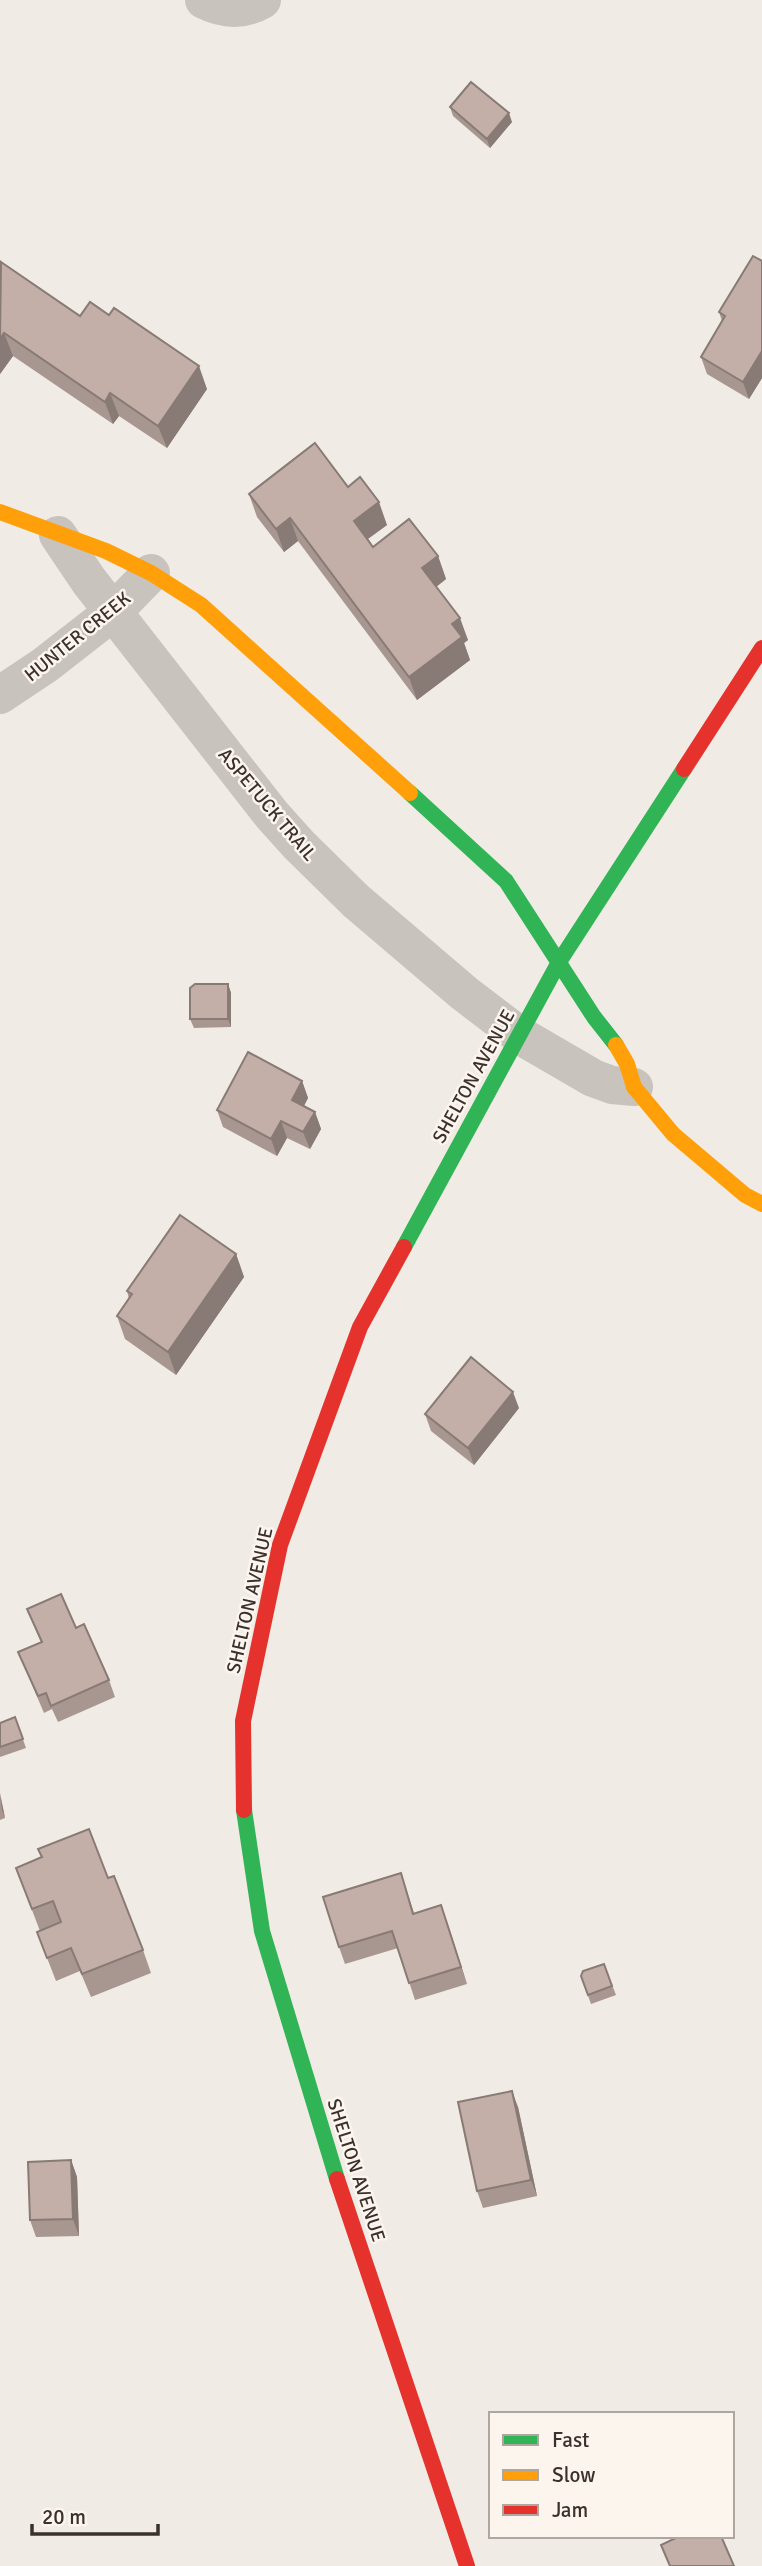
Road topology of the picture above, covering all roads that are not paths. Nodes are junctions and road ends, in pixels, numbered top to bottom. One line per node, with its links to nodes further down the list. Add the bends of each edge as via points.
1 (204, 0): 2 (street, via 236,9)
2 (262, 0)
3 (0, 512): 4 (main road)
4 (58, 535): 5 (main road); 6 (street, ASPETUCK TRAIL)
5 (151, 573): 6 (street, HUNTER CREEK); 9 (main road, via 201,605 506,881)
6 (113, 612): 8 (street, HUNTER CREEK); 10 (street, ASPETUCK TRAIL, via 299,845 407,945)
7 (762, 648): 9 (main road, SHELTON AVENUE)
8 (0, 695)
9 (559, 962): 10 (main road, SHELTON AVENUE); 11 (main road, via 616,1045)
10 (519, 1034): 11 (street, ASPETUCK TRAIL, via 593,1078); 13 (main road, SHELTON AVENUE, via 360,1327 280,1545 243,1721 244,1814 262,1931 328,2153)
11 (635, 1087): 12 (main road, via 692,1152)
12 (762, 1204)
13 (467, 2566)

